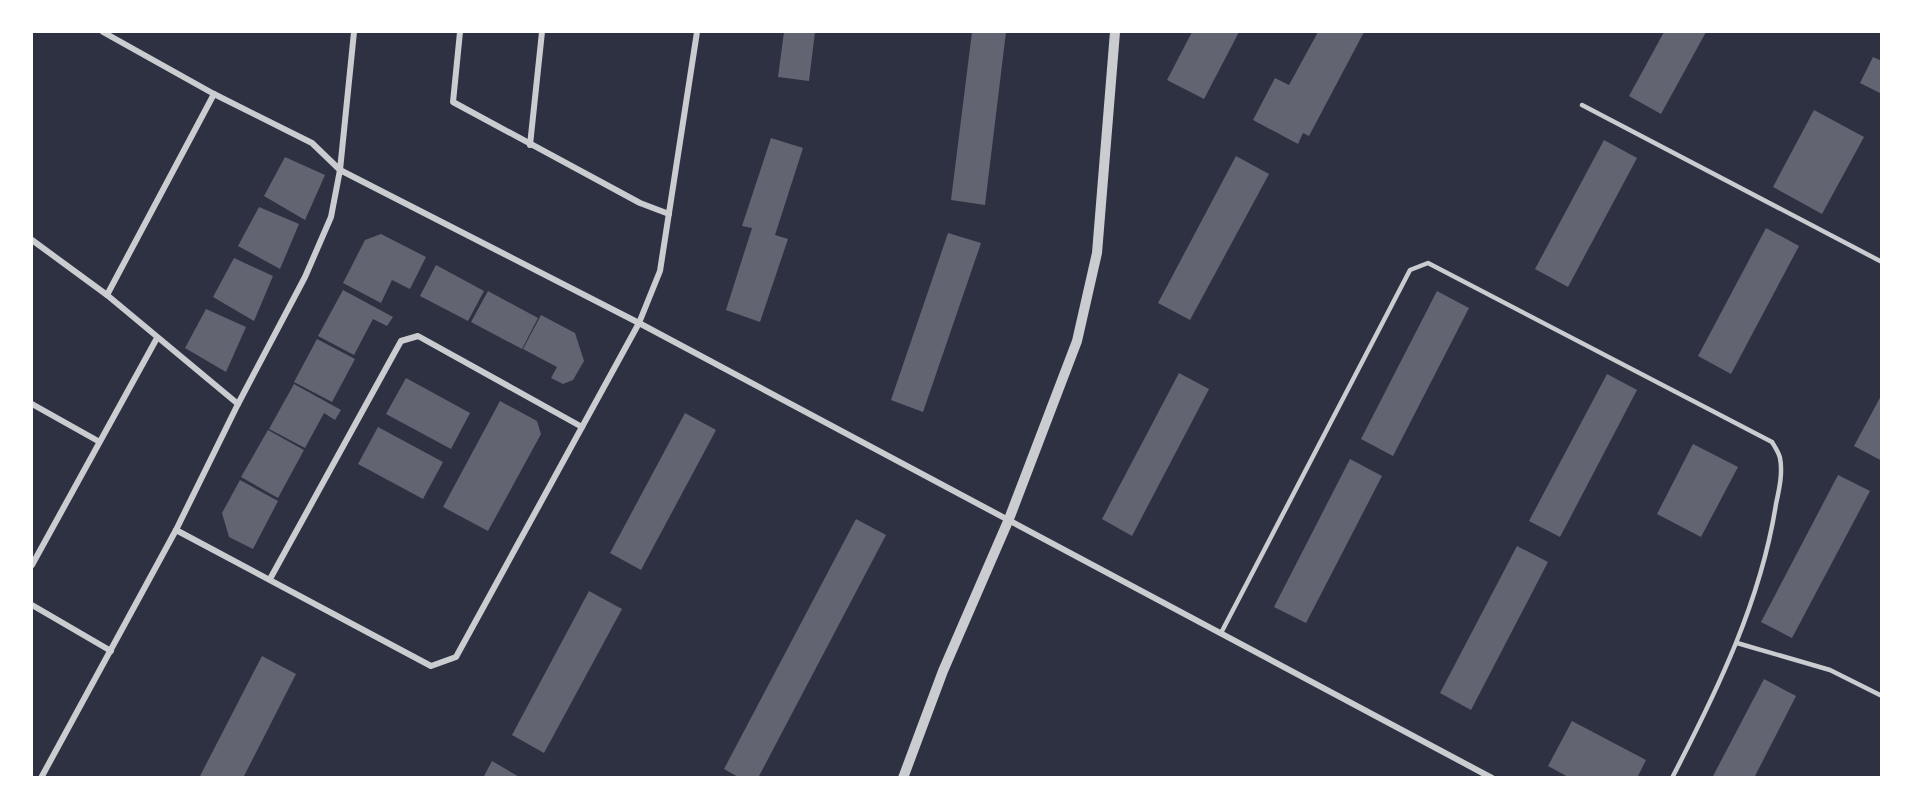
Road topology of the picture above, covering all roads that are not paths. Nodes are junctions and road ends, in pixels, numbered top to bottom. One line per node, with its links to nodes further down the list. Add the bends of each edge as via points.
1 (103, 32): 7 (street)
2 (354, 32): 10 (street)
3 (460, 32): 9 (street, via 453,102)
4 (542, 32): 9 (street)
5 (697, 32): 11 (street)
6 (1115, 32): 21 (street, via 1094,264 1077,342)
7 (214, 94): 10 (street, via 312,144); 14 (street)
8 (1582, 105): 13 (lane)
9 (530, 145): 11 (street, via 640,203)
10 (340, 170): 15 (street); 18 (street, via 331,218 305,277)
11 (669, 214): 15 (street, via 660,271)
12 (32, 240): 14 (street)
13 (1881, 262)
14 (107, 295): 16 (street)
15 (639, 323): 19 (street); 21 (street)
16 (157, 338): 18 (street); 20 (street)
17 (32, 404): 20 (street)
18 (238, 404): 22 (street)
19 (582, 427): 24 (street, via 456,657 431,666); 24 (street, via 418,336 400,341)
20 (98, 441): 23 (street)
21 (1009, 519): 26 (street); 31 (street, via 947,660)
22 (176, 530): 24 (street); 28 (street)
23 (32, 565)
24 (270, 579)
25 (32, 604): 28 (street)
26 (1221, 633): 27 (lane, via 1410,270 1428,262 1772,442 1780,457 1780,479 1772,533); 32 (street)
27 (1737, 643): 29 (lane, via 1830,670); 33 (lane, via 1720,685)
28 (111, 651): 30 (street)
29 (1881, 696)
30 (41, 777)
31 (903, 777)
32 (1492, 777)
33 (1672, 777)

